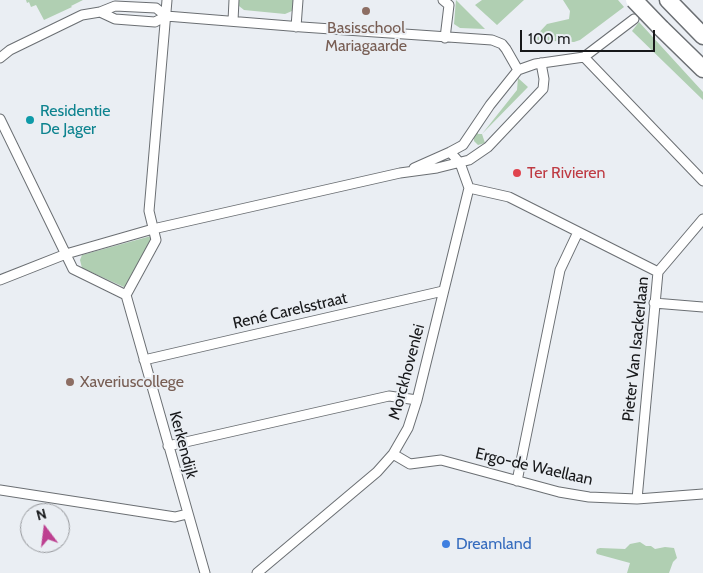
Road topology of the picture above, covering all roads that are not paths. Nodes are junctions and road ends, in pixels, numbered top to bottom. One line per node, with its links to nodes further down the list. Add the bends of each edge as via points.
1 (167, 0): 8 (street)
2 (234, 0): 10 (street)
3 (298, 0): 11 (street)
4 (443, 0): 13 (street, via 449,5)
5 (634, 0): 17 (highway, bridge)
6 (673, 6): 12 (highway)
7 (100, 12): 8 (street, via 115,19 155,22); 8 (street, via 115,6 156,8); 15 (street, via 82,15)
8 (166, 16): 10 (street); 26 (street, via 148,211)
9 (634, 19): 14 (street)
10 (233, 21): 11 (street)
11 (296, 27): 13 (street)
12 (703, 36)
13 (445, 38): 18 (street, via 498,42)
14 (584, 57): 16 (street); 23 (street)
15 (0, 58)
16 (541, 63): 18 (street); 21 (street, via 544,84 539,94 481,152)
17 (703, 69)
18 (518, 70): 20 (street, via 468,140)
19 (0, 119): 28 (street)
20 (450, 152): 21 (street); 22 (street)
21 (460, 163): 22 (street); 24 (street)
22 (400, 173): 26 (street)
23 (703, 181)
24 (469, 188): 27 (street, via 509,196); 31 (street, Morckhovenlei)
25 (703, 219): 29 (street, Pieter Van Isackerlaan)
26 (153, 229): 28 (street); 32 (street, via 156,240)
27 (578, 232): 29 (street); 39 (street, via 560,270)
28 (66, 254): 30 (street); 32 (street, via 74,269)
29 (658, 272): 33 (street, Pieter Van Isackerlaan)
30 (0, 280)
31 (443, 291): 35 (street, René Carelsstraat); 36 (street, Morckhovenlei)
32 (126, 295): 35 (street, Kerkendijk)
33 (654, 303): 34 (street); 42 (street, Pieter Van Isackerlaan)
34 (703, 307)
35 (144, 360): 37 (street, Kerkendijk)
36 (417, 400): 37 (street, via 389,396); 38 (street, Morckhovenlei, via 408,428)
37 (168, 446): 43 (street, Kerkendijk)
38 (393, 454): 39 (street, Ergo-de Waellaan, via 410,464 441,460); 45 (street, Morckhovenlei, via 377,472)
39 (517, 481): 42 (street, Ergo-de Waellaan, via 589,497)
40 (0, 490): 43 (street, via 176,517)
41 (703, 494): 42 (street, Ergo-de Waellaan)
42 (637, 499)
43 (187, 514): 44 (street, Kerkendijk)
44 (204, 573)
45 (257, 573)

